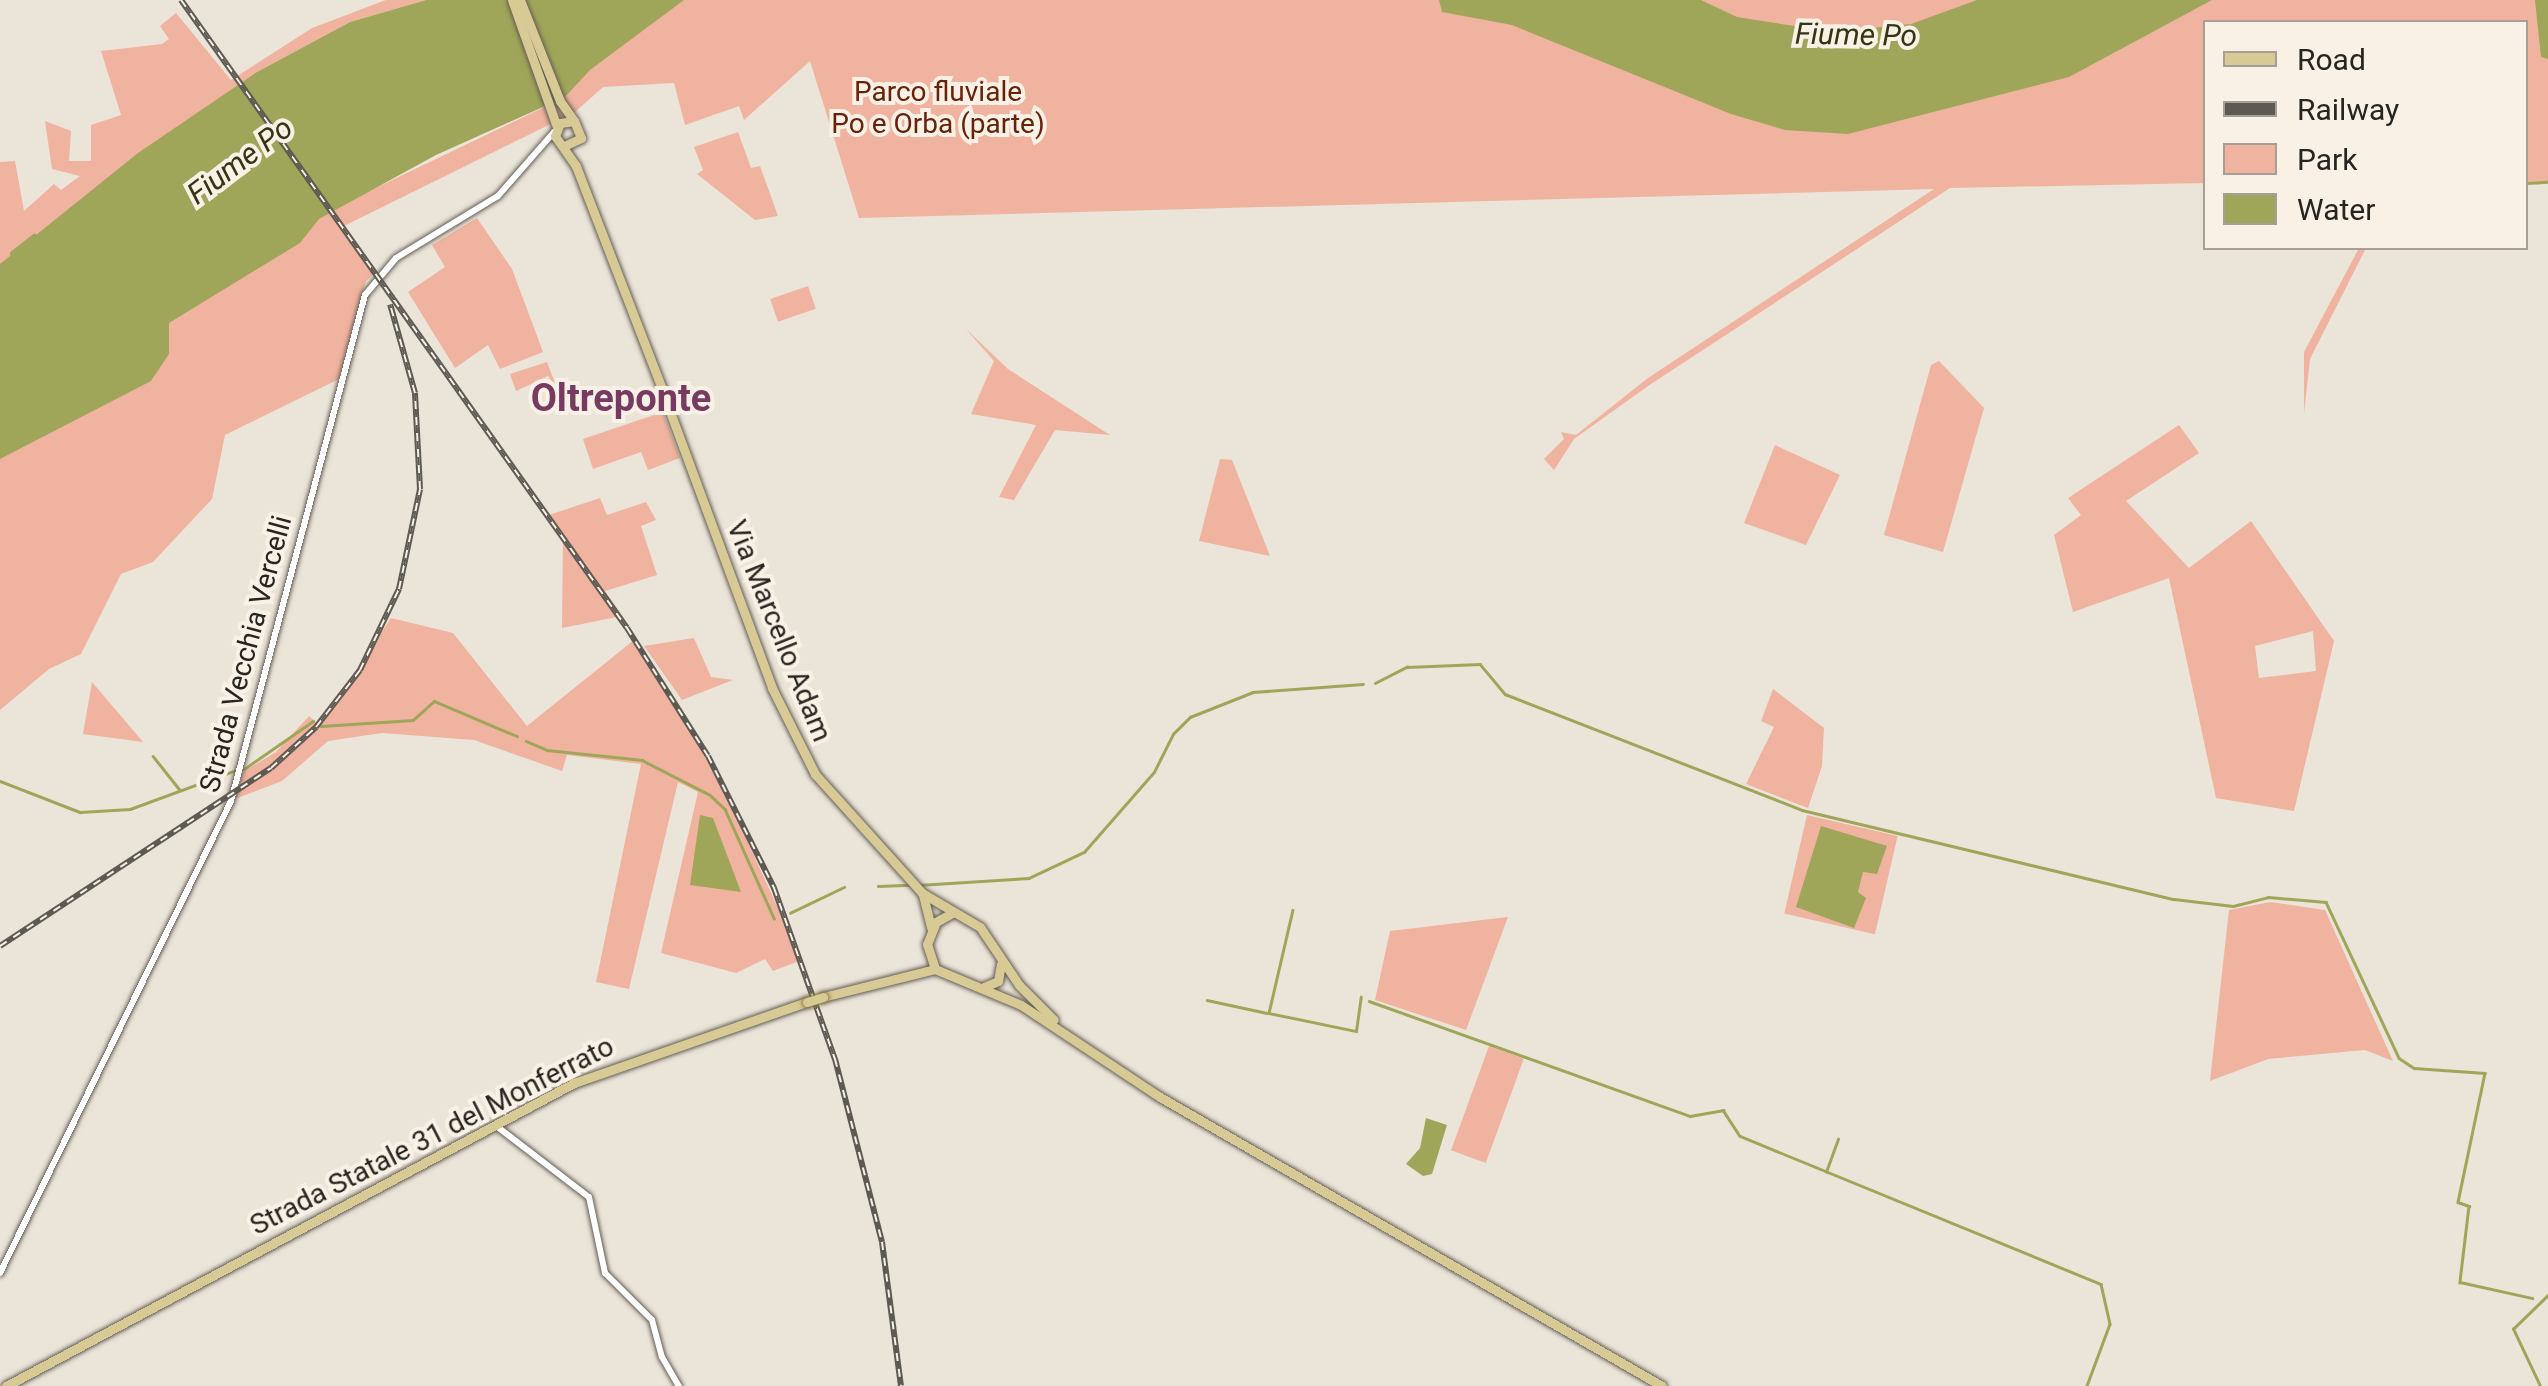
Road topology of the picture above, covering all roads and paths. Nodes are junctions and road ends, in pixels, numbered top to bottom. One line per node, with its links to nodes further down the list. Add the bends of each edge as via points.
1 (512, 0): 4 (main road, Via Marcello Adam)
2 (520, 0): 3 (main road)
3 (571, 118): 4 (main road); 5 (main road, via 582,130)
4 (556, 126): 6 (main road, Via Marcello Adam); 7 (street, Strada Vecchia Vercelli)
5 (579, 142): 6 (main road); 8 (main road, Via Marcello Adam)
6 (562, 145): 7 (street); 8 (main road, Via Marcello Adam)
7 (542, 148): 19 (street, Strada Vecchia Vercelli, via 498,196 396,258 365,295 231,801)
8 (576, 166): 9 (main road, Via Marcello Adam, via 799,748 848,818)
9 (918, 889): 10 (main road, Via Marcello Adam); 11 (main road, Via Marcello Adam)
10 (952, 914): 11 (main road); 13 (main road, via 980,927)
11 (932, 931): 12 (main road)
12 (927, 944): 14 (main road); 15 (main road, Strada Statale 31 del Monferrato)
13 (998, 957): 16 (main road, via 1000,979); 17 (main road)
14 (935, 969): 15 (main road, Strada Statale 31 del Monferrato); 16 (main road)
15 (899, 973): 18 (main road, Strada Statale 31 del Monferrato, bridge, via 618,1064)
16 (981, 987): 17 (main road)
17 (1067, 1032): 22 (main road, via 1160,1097)
18 (495, 1125): 20 (main road, Strada Statale 31 del Monferrato); 21 (street, via 589,1197 605,1274 652,1320)
19 (0, 1273)
20 (6, 1386)
21 (679, 1386)
22 (1662, 1386)

